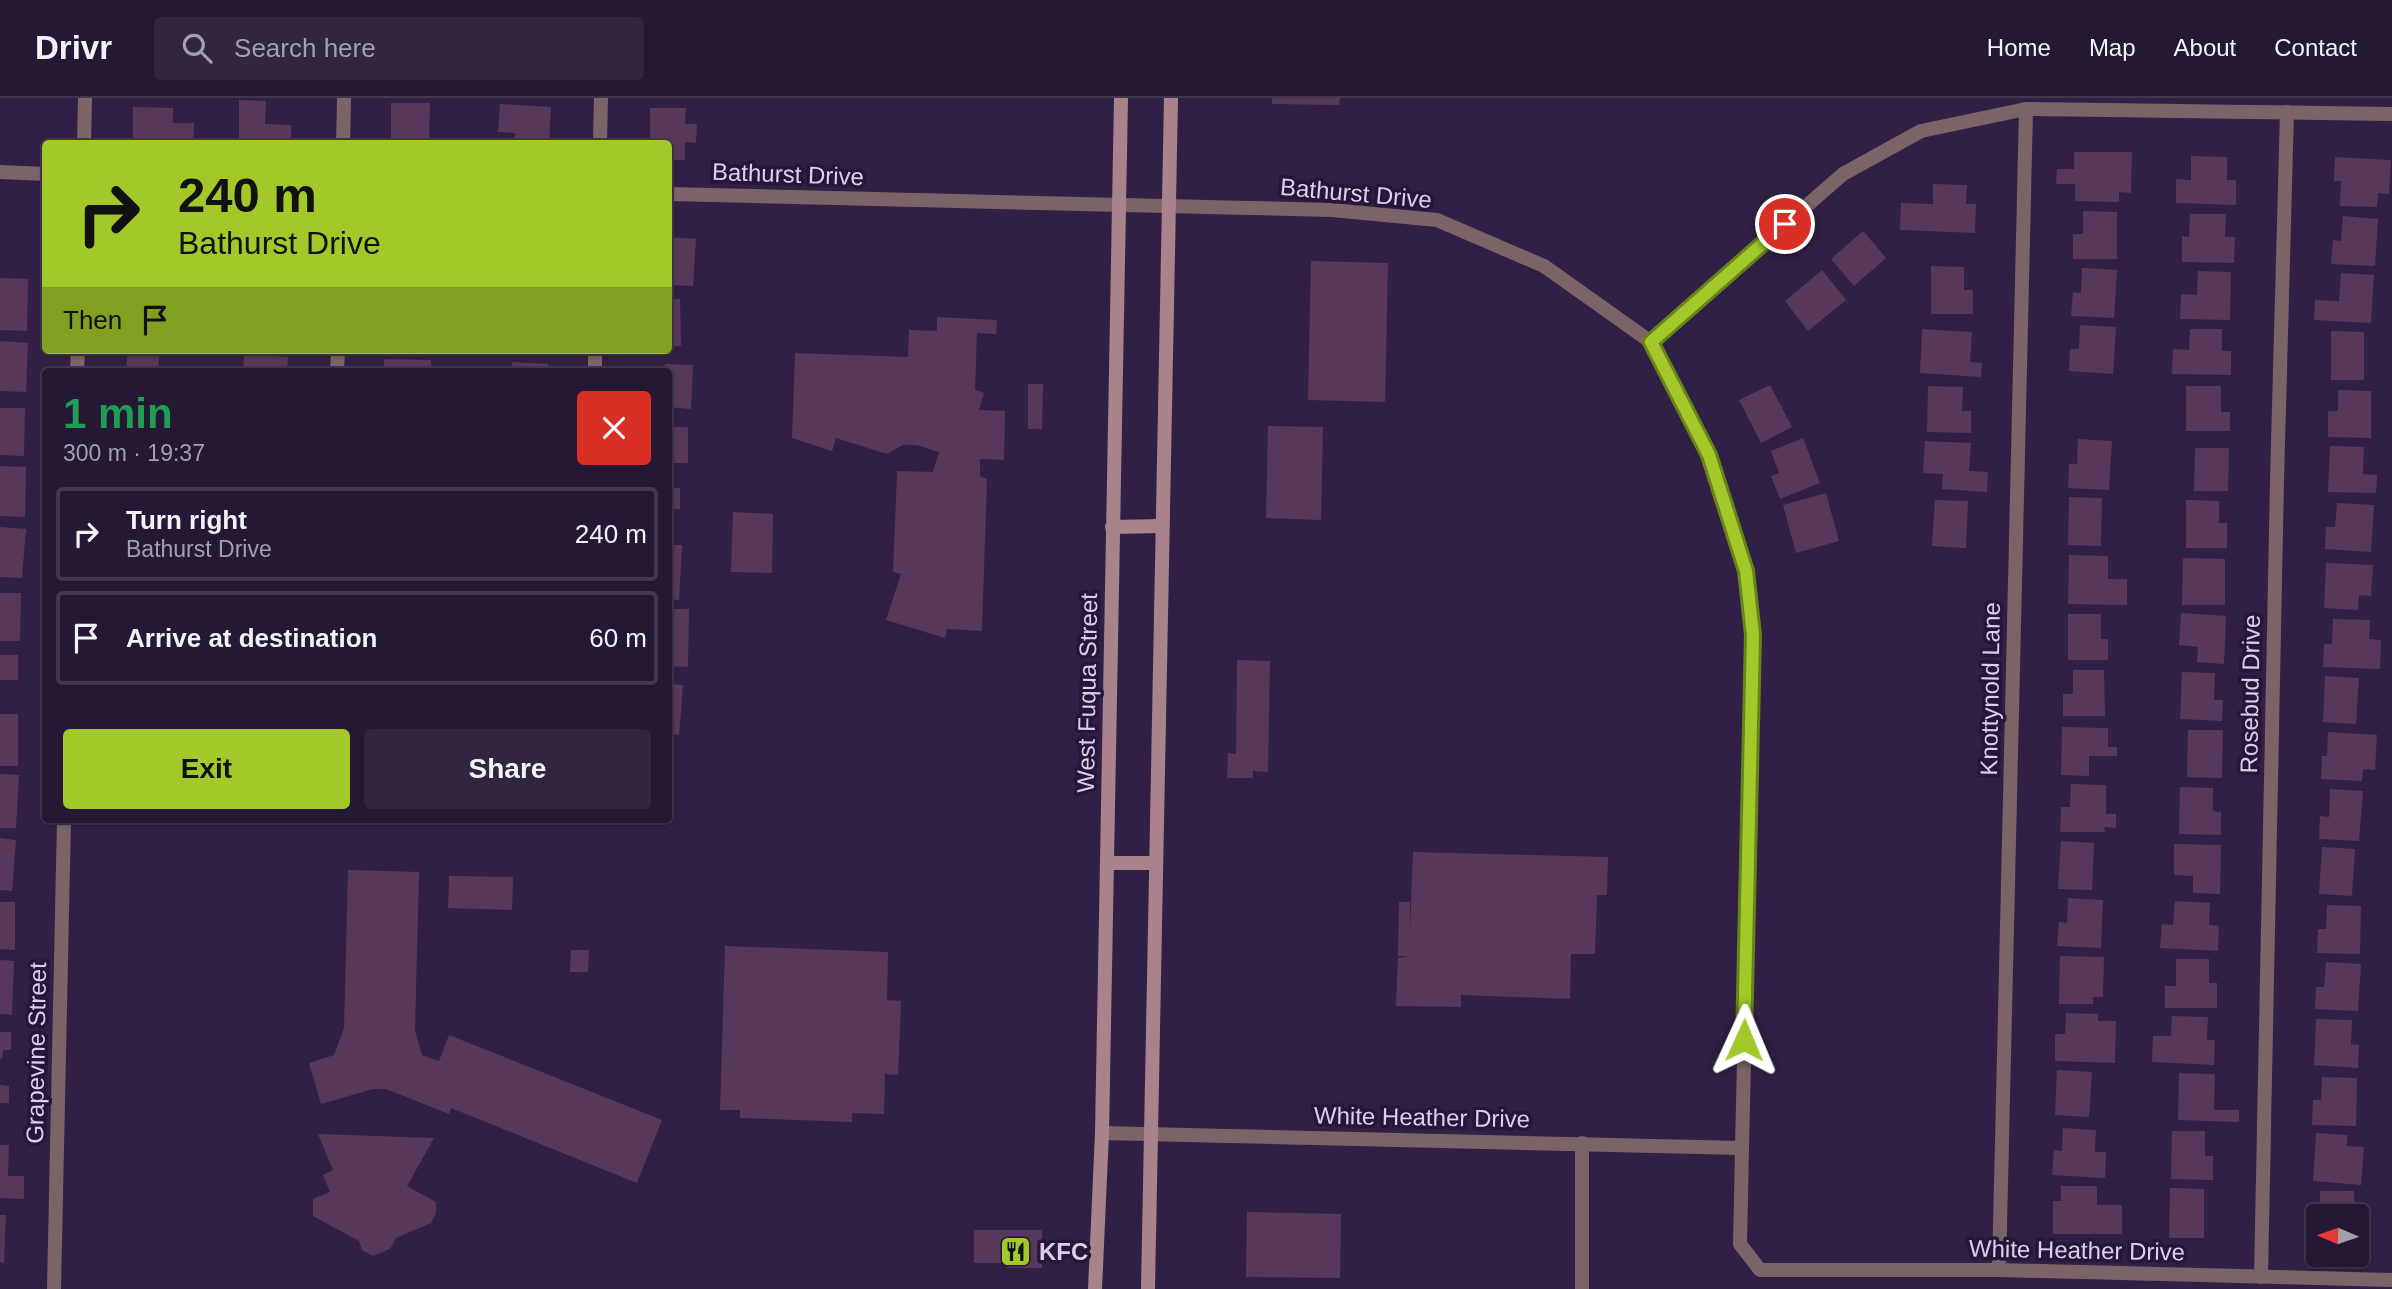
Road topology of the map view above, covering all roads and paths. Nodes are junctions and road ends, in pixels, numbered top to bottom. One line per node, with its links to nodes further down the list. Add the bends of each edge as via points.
1 (85, 98): 9 (street)
2 (344, 98): 10 (street)
3 (601, 98): 11 (street)
4 (1121, 98): 15 (main road, West Fuqua Street)
5 (1171, 98): 16 (main road)
6 (2026, 109): 7 (street); 17 (street, via 1921,131 1843,174); 27 (street, Knottynold Lane)
7 (2287, 112): 8 (street); 28 (street, Rosebud Drive)
8 (2392, 114)
9 (84, 140)
10 (343, 140)
11 (600, 140)
12 (0, 172): 13 (street)
13 (42, 174)
14 (672, 194): 15 (street, Bathurst Drive)
15 (1119, 206): 16 (street, Bathurst Drive); 19 (main road, West Fuqua Street)
16 (1168, 206): 17 (street, Bathurst Drive, via 1332,210 1437,220 1544,266); 18 (main road)
17 (1651, 342): 26 (street, via 1709,455 1746,571 1753,635)
18 (1162, 526): 19 (main road); 22 (main road)
19 (1112, 527): 21 (main road, West Fuqua Street)
20 (64, 823): 30 (street, Grapevine Street)
21 (1107, 863): 22 (main road); 23 (main road, West Fuqua Street)
22 (1156, 863): 24 (main road)
23 (1102, 1133): 24 (street, White Heather Drive); 31 (main road, West Fuqua Street)
24 (1151, 1135): 25 (street, White Heather Drive); 32 (main road)
25 (1581, 1143): 26 (street, White Heather Drive); 33 (street)
26 (1741, 1147): 27 (street, White Heather Drive, via 1740,1244 1760,1270)
27 (1999, 1270): 28 (street, White Heather Drive)
28 (2261, 1277): 29 (street, White Heather Drive)
29 (2392, 1280)
30 (54, 1289)
31 (1096, 1289)
32 (1148, 1289)
33 (1582, 1289)

